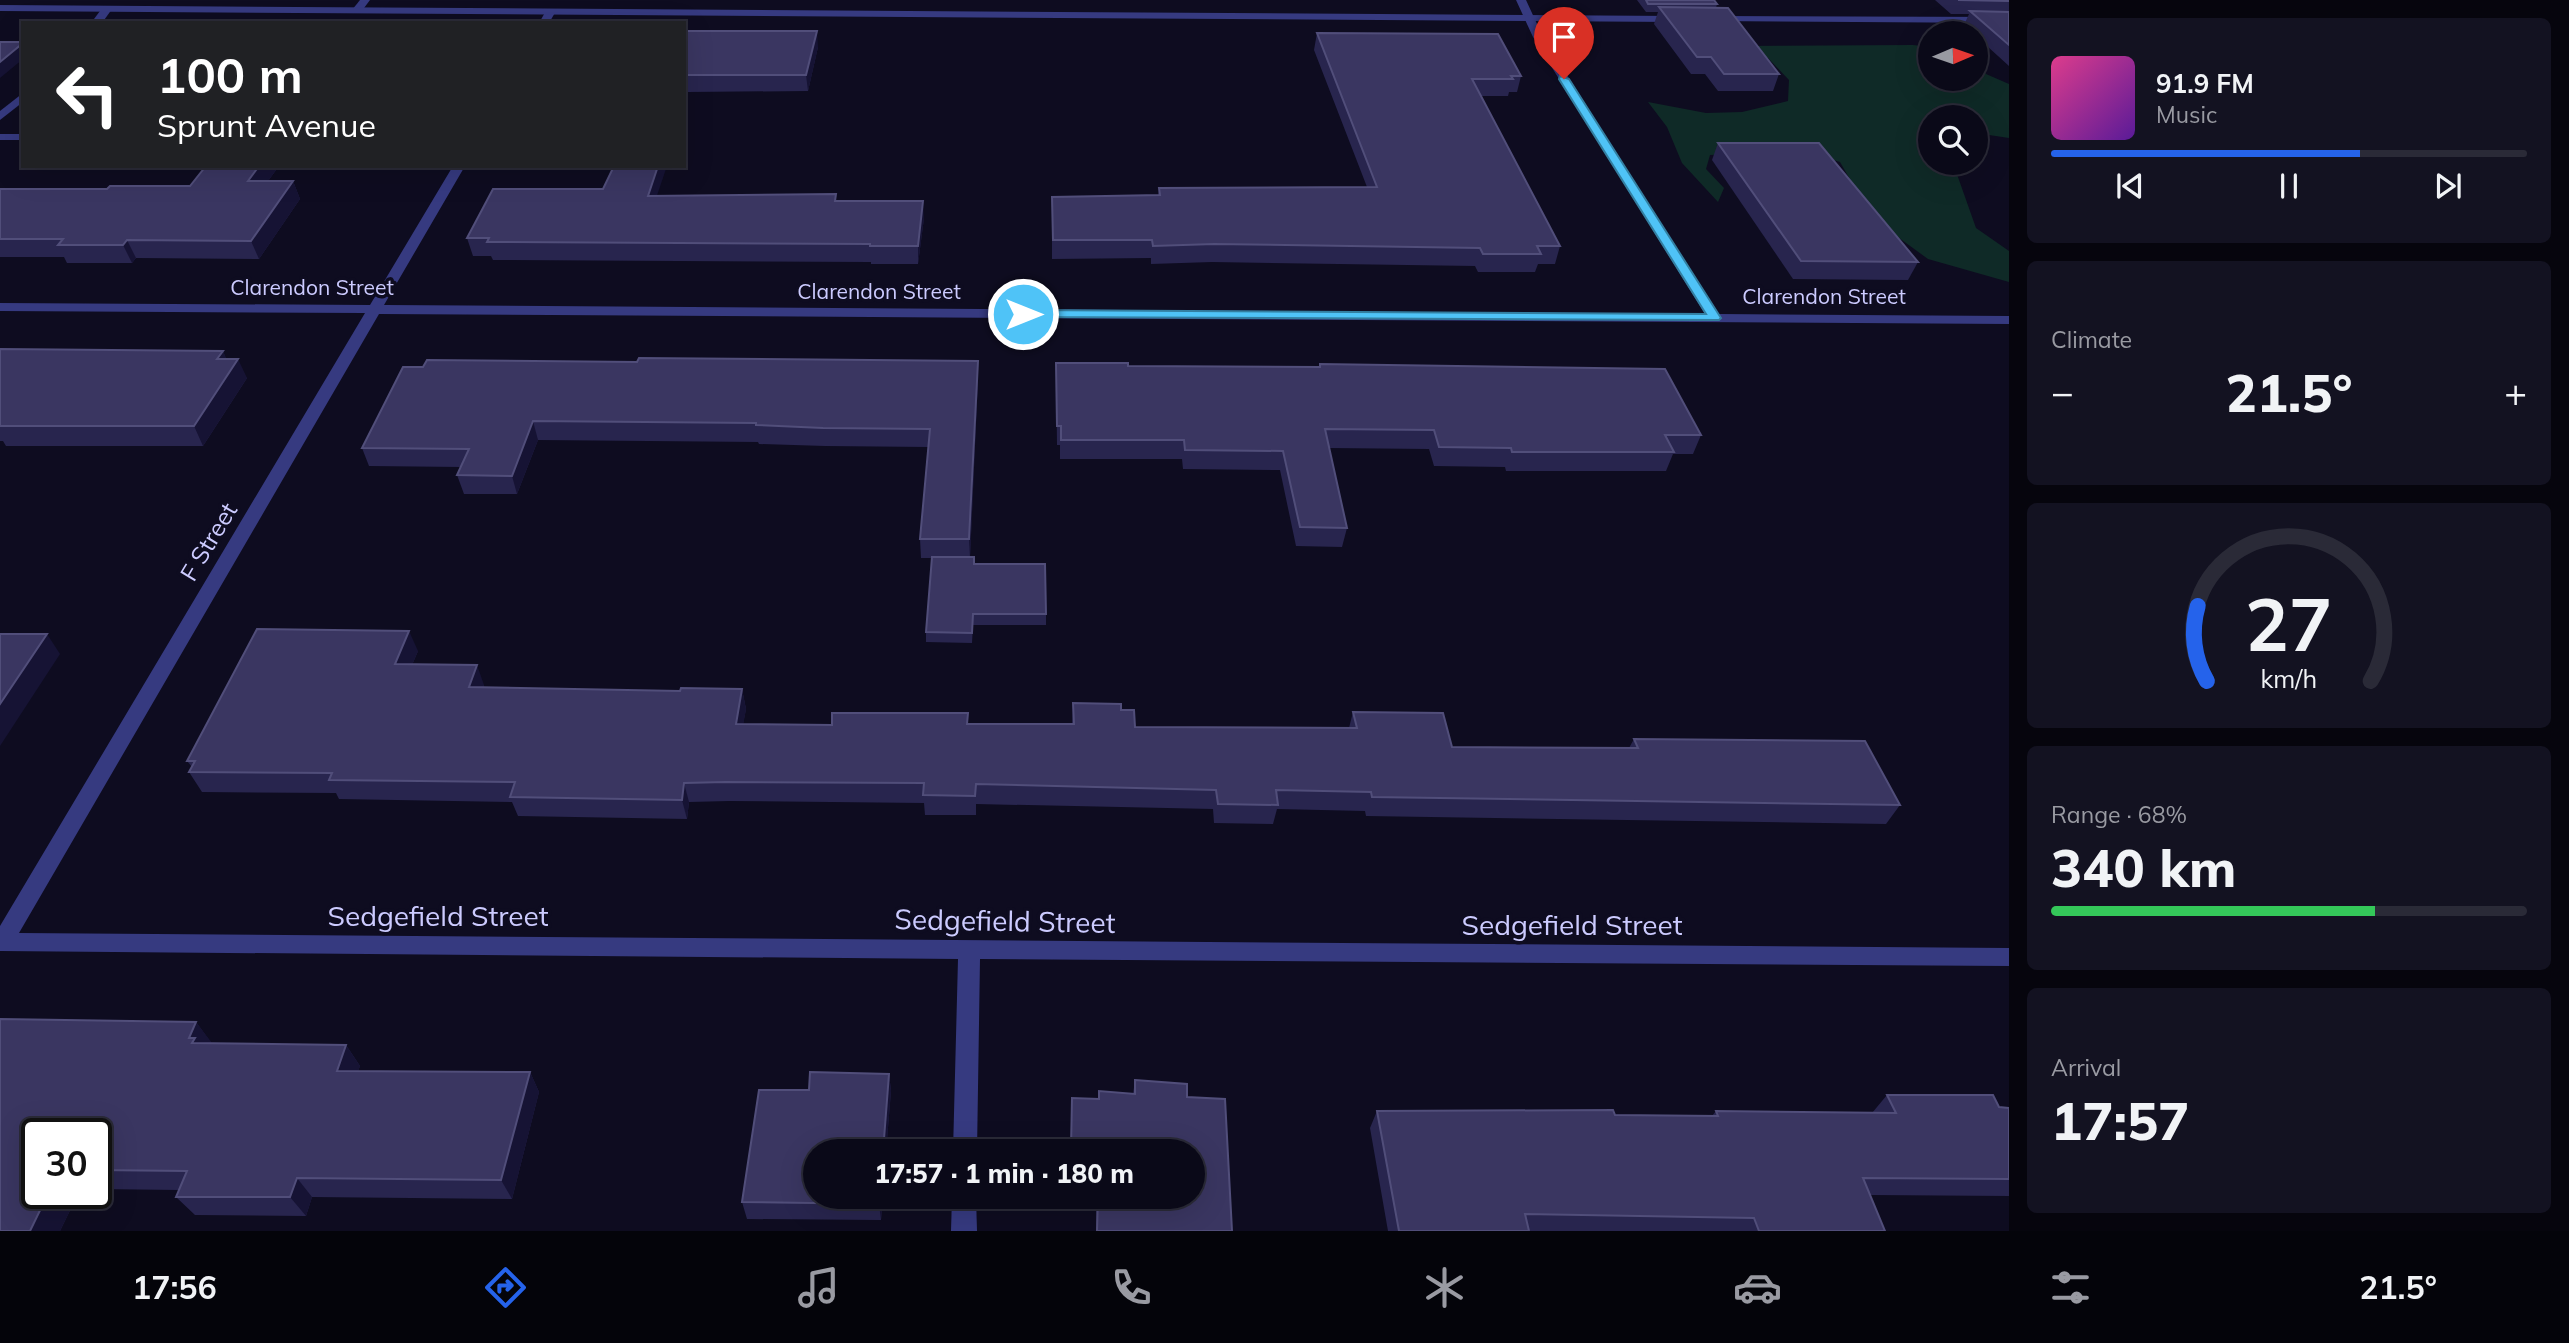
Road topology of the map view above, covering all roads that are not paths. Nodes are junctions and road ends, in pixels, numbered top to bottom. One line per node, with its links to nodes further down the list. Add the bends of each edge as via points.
1 (366, 0): 5 (street)
2 (1521, 0): 7 (street)
3 (0, 8): 4 (street)
4 (107, 9): 5 (street); 11 (street)
5 (357, 10): 6 (street)
6 (551, 11): 7 (street); 12 (street)
7 (1528, 19): 8 (street); 20 (street)
8 (1688, 19)
9 (1701, 19): 10 (street)
10 (2009, 20)
11 (98, 21)
12 (545, 21)
13 (21, 98): 14 (street)
14 (0, 117)
15 (0, 137): 16 (street)
16 (21, 137)
17 (458, 168): 19 (street, F Street)
18 (0, 307): 19 (street, Clarendon Street)
19 (374, 310): 20 (street, Clarendon Street); 22 (street, F Street)
20 (1714, 318): 21 (street, Clarendon Street)
21 (2009, 320)
22 (1, 942): 23 (street, Sedgefield Street)
23 (969, 950): 24 (street, Sedgefield Street); 25 (street)
24 (2009, 957)
25 (965, 1139)
26 (964, 1209): 27 (street)
27 (964, 1231)

